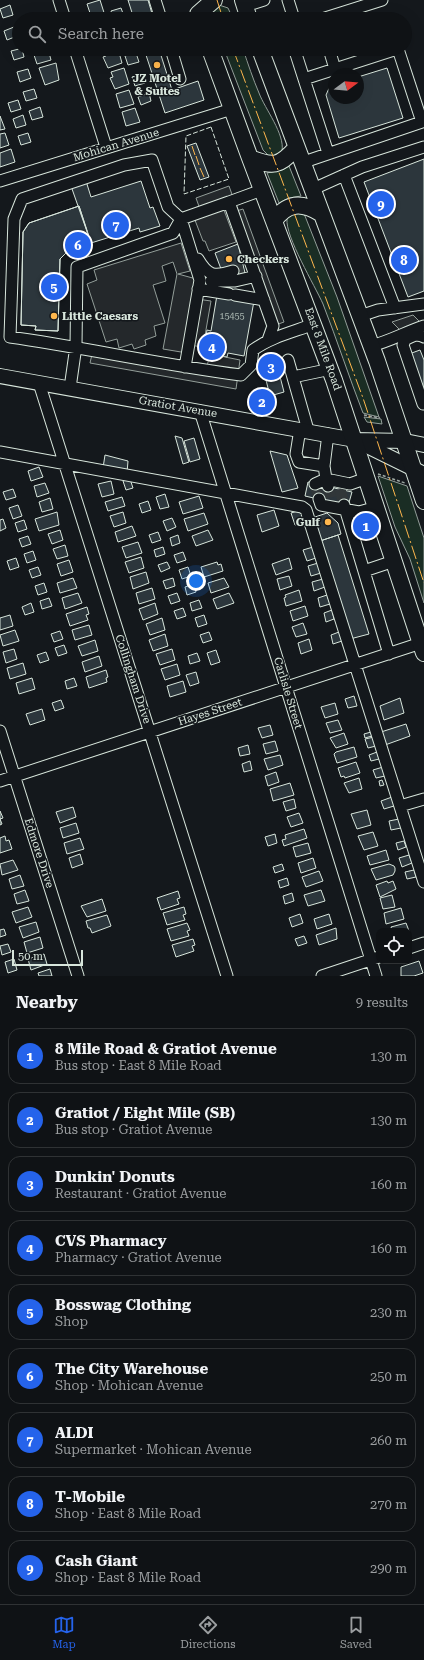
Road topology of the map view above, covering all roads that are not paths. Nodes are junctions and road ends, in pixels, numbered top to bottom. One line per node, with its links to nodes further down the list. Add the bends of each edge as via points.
1 (59, 0): 9 (street)
2 (155, 0): 10 (street)
3 (214, 0): 8 (highway)
4 (264, 0): 7 (street)
5 (288, 0): 11 (street)
6 (382, 0): 12 (street)
7 (242, 6)
8 (198, 11)
9 (63, 12)
10 (159, 12)
11 (292, 12)
12 (344, 12)
13 (76, 56): 27 (street)
14 (173, 56): 24 (street)
15 (213, 56): 26 (highway, East 8 Mile Road)
16 (262, 56): 30 (highway)
17 (297, 56): 25 (street)
18 (331, 56): 21 (street)
19 (376, 56): 22 (street)
20 (400, 56): 29 (street, via 422,122)
21 (335, 68)
22 (338, 68)
23 (328, 71): 25 (street)
24 (180, 79)
25 (304, 79): 29 (street)
26 (232, 109): 27 (street, Mohican Avenue); 31 (highway, East 8 Mile Road)
27 (106, 147): 33 (street, Mohican Avenue)
28 (424, 147): 32 (street)
29 (328, 153): 30 (street)
30 (298, 156): 31 (highway, via 274,165); 35 (highway)
31 (250, 158): 34 (highway, East 8 Mile Road)
32 (344, 175): 35 (street); 46 (street)
33 (0, 181)
34 (262, 190): 36 (street); 39 (highway, East 8 Mile Road)
35 (311, 190): 37 (highway)
36 (229, 202): 38 (street); 41 (street)
37 (320, 213): 39 (highway, via 310,207 295,205 283,211); 47 (highway)
38 (181, 219): 40 (street); 53 (street, via 173,233 77,267); 53 (street, via 168,207 152,160 124,165 22,199 14,219 10,337)
39 (274, 221): 48 (highway, East 8 Mile Road)
40 (191, 246): 41 (street, via 204,270 213,275); 43 (street)
41 (243, 268): 42 (street)
42 (256, 276): 43 (street, via 235,281); 44 (street)
43 (199, 284): 44 (street); 56 (street)
44 (264, 300): 52 (street, via 273,326)
45 (424, 304): 46 (street)
46 (395, 308): 47 (street)
47 (360, 316): 54 (highway)
48 (314, 324): 52 (street); 57 (highway, East 8 Mile Road)
49 (424, 326): 51 (street)
50 (424, 337): 62 (street, via 419,334 413,336 405,340 403,345)
51 (396, 338): 54 (street); 62 (street, via 418,403)
52 (268, 340): 56 (street, via 253,350 251,365 241,375)
53 (76, 346): 56 (street); 61 (street)
54 (371, 346): 67 (highway)
55 (288, 360): 59 (street)
56 (185, 367)
57 (330, 369): 59 (street); 66 (highway, East 8 Mile Road)
58 (0, 376): 60 (main road, Gratiot Avenue)
59 (293, 378): 64 (street)
60 (39, 383): 61 (main road, Gratiot Avenue); 70 (street, Collingham Drive)
61 (70, 388): 63 (main road, Gratiot Avenue)
62 (423, 404)
63 (200, 410): 64 (main road, Gratiot Avenue); 74 (street, Carlisle Street)
64 (304, 429): 65 (main road, Gratiot Avenue); 71 (street, via 296,454 299,462)
65 (328, 434): 66 (main road, Gratiot Avenue); 71 (street)
66 (355, 440): 67 (main road, Gratiot Avenue); 72 (highway, East 8 Mile Road); 73 (main road, Gratiot Avenue)
67 (405, 441): 68 (main road, Gratiot Avenue); 73 (highway)
68 (424, 445)
69 (0, 452): 70 (street)
70 (65, 465): 74 (street); 86 (street, Collingham Drive)
71 (324, 466): 75 (street)
72 (373, 476): 75 (street, via 350,484); 78 (highway, East 8 Mile Road)
73 (415, 476): 77 (highway)
74 (225, 492): 83 (street, via 302,507 306,510); 84 (street, Carlisle Street)
75 (338, 495): 76 (street, via 321,505); 78 (street, via 359,512); 80 (street)
76 (319, 499)
77 (424, 501)
78 (377, 506): 79 (highway, East 8 Mile Road)
79 (394, 561): 80 (street); 81 (highway, East 8 Mile Road)
80 (364, 571): 82 (street)
81 (423, 646): 82 (street, Hayes Street)
82 (389, 654): 83 (street, Hayes Street)
83 (355, 666): 84 (street, Hayes Street); 90 (street)
84 (286, 688): 86 (street, Hayes Street); 94 (street, Carlisle Street)
85 (0, 731): 87 (street, Edmore Drive)
86 (150, 732): 87 (street, Hayes Street); 96 (street, Collingham Drive)
87 (15, 776): 88 (street, Hayes Street); 95 (street, Edmore Drive)
88 (0, 781)
89 (424, 799): 90 (street)
90 (400, 806): 91 (street)
91 (424, 882)
92 (424, 943): 93 (street)
93 (412, 947)
94 (375, 959): 97 (street); 98 (street, Carlisle Street)
95 (78, 976)
96 (226, 976)
97 (322, 976)
98 (376, 976)

